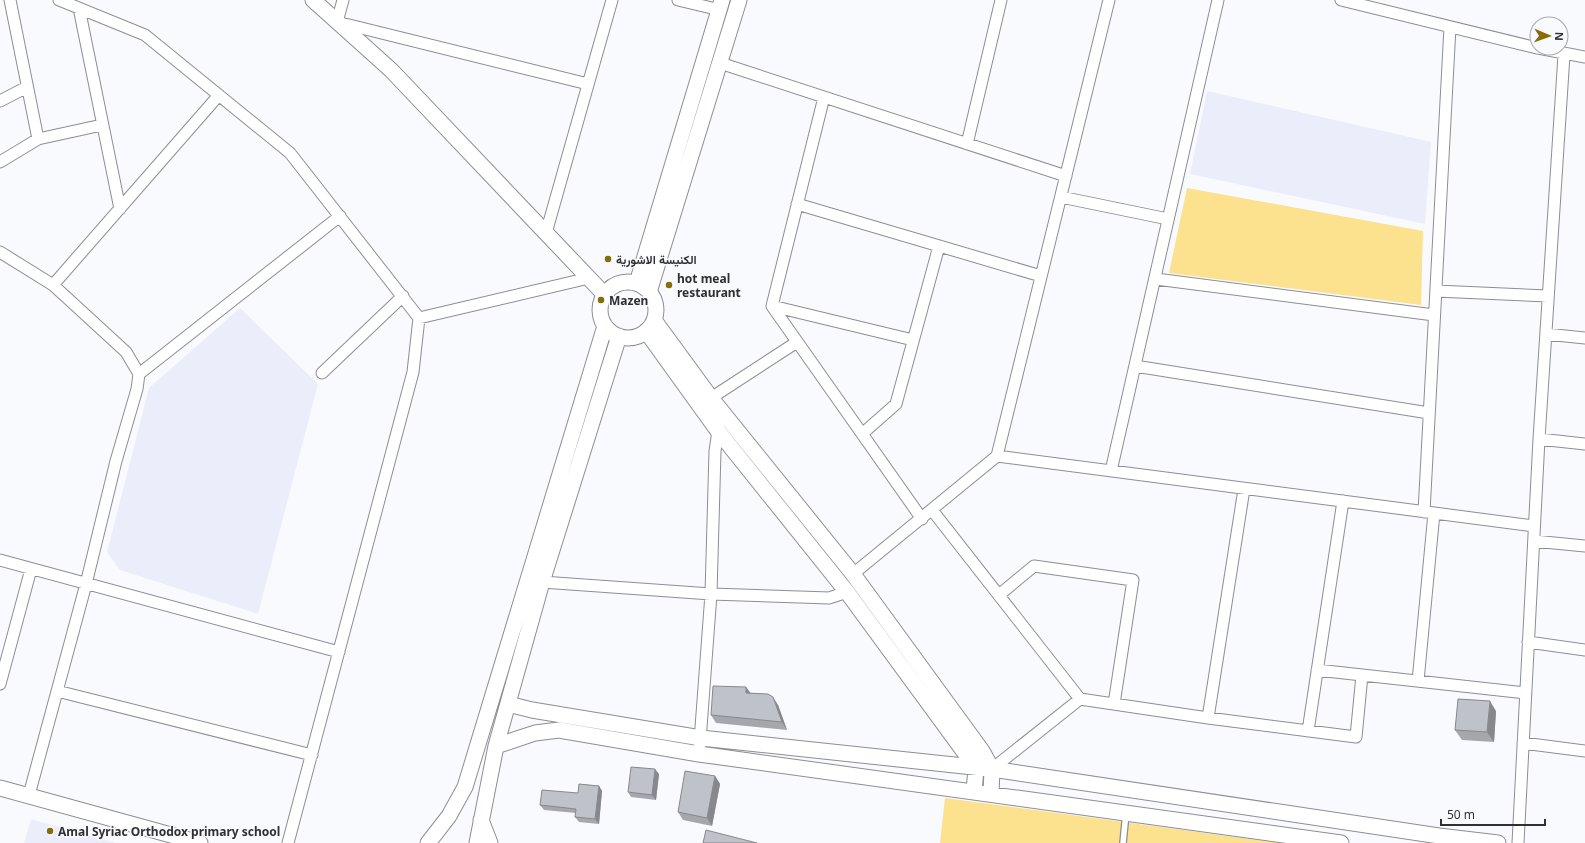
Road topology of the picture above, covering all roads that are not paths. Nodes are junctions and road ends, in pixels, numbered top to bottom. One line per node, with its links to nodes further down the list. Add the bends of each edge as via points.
1 (10, 0): 22 (street)
2 (60, 0): 13 (street)
3 (313, 0): 14 (street)
4 (343, 0): 14 (street)
5 (612, 0): 21 (street)
6 (678, 0): 12 (street)
7 (739, 0): 20 (street)
8 (1109, 0): 30 (street)
9 (1218, 0): 35 (street)
10 (1341, 0): 15 (street)
11 (997, 1): 28 (street)
12 (721, 5): 43 (street)
13 (79, 8): 23 (street, via 145,35); 26 (street)
14 (337, 22): 21 (street); 36 (street, via 390,70)
15 (1450, 27): 16 (street); 44 (street)
16 (1529, 46)
17 (1569, 55): 19 (street)
18 (1564, 56): 47 (street)
19 (1585, 57)
20 (720, 63): 24 (street); 43 (street)
21 (588, 84): 36 (street)
22 (27, 87): 25 (street); 27 (street)
23 (219, 95): 33 (street); 34 (street, via 290,153)
24 (824, 97): 28 (street); 32 (street)
25 (0, 101)
26 (102, 125): 27 (street); 33 (street)
27 (38, 139): 29 (street)
28 (967, 144): 30 (street)
29 (0, 162)
30 (1066, 176): 31 (street)
31 (1061, 197): 35 (street); 39 (street)
32 (797, 204): 37 (street); 48 (street)
33 (120, 209): 42 (street)
34 (340, 216): 46 (street); 60 (street)
35 (1168, 219): 41 (street)
36 (546, 233): 40 (street)
37 (939, 246): 39 (street); 56 (street)
38 (0, 252): 42 (street)
39 (1041, 276): 67 (street)
40 (589, 278): 45 (street); 50 (street)
41 (1156, 279): 49 (street); 58 (street)
42 (53, 285): 60 (street, via 126,352)
43 (643, 287): 45 (street, via 622,282 615,284); 51 (street, via 655,305)
44 (1436, 291): 47 (street); 49 (street)
45 (604, 294): 52 (street, via 600,314)
46 (403, 296): 50 (street); 59 (street)
47 (1548, 296): 53 (street)
48 (772, 306): 56 (street); 57 (street)
49 (1434, 315): 62 (street)
50 (419, 318): 87 (street, via 413,372)
51 (650, 325): 54 (street, via 633,337); 61 (street); 63 (street)
52 (605, 326): 54 (street); 115 (street, via 465,787 449,816)
53 (1546, 334): 55 (street); 65 (street)
54 (619, 336): 80 (street)
55 (1585, 338)
56 (913, 340): 64 (street, via 896,404)
57 (797, 342): 61 (street); 64 (street)
58 (1135, 366): 62 (street); 68 (street)
59 (322, 373)
60 (139, 374): 81 (street)
61 (711, 398): 79 (street)
62 (1429, 413): 72 (street)
63 (718, 431): 82 (street); 83 (street, via 715,451)
64 (862, 434): 73 (street)
65 (1539, 439): 66 (street); 74 (street)
66 (1585, 444)
67 (997, 456): 68 (street); 71 (street)
68 (1111, 471): 69 (street)
69 (1244, 489): 70 (street); 97 (street)
70 (1343, 501): 72 (street); 88 (street)
71 (932, 510): 73 (street); 84 (street)
72 (1429, 513): 74 (street); 90 (street)
73 (922, 519): 79 (street)
74 (1534, 526): 75 (street)
75 (1534, 541): 76 (street); 85 (street)
76 (1585, 546)
77 (0, 560): 78 (street)
78 (31, 569): 81 (street); 91 (street)
79 (854, 574): 106 (street, via 982,751)
80 (542, 582): 83 (street); 95 (street)
81 (86, 584): 87 (street); 92 (street)
82 (847, 592): 83 (street, via 829,598); 105 (street)
83 (711, 594): 99 (street)
84 (999, 595): 94 (street); 96 (street, via 1034,566 1132,580)
85 (1528, 642): 86 (street); 93 (street)
86 (1585, 650)
87 (339, 652): 104 (street)
88 (1318, 670): 89 (street); 98 (street)
89 (1362, 675): 90 (street); 98 (street, via 1356,737)
90 (1418, 681): 93 (street)
91 (0, 684)
92 (57, 691): 104 (street); 110 (street)
93 (1526, 693): 100 (street)
94 (1080, 699): 96 (street); 106 (street)
95 (508, 704): 99 (street); 101 (street)
96 (1114, 704): 97 (street)
97 (1208, 718): 98 (street)
98 (1308, 731)
99 (701, 738): 103 (street); 105 (street)
100 (1523, 743): 102 (street); 121 (street)
101 (496, 746): 103 (street, via 535,733 559,730); 112 (street)
102 (1585, 751)
103 (699, 754): 108 (street)
104 (312, 755): 114 (street)
105 (976, 768): 106 (street); 108 (street)
106 (992, 769): 109 (street); 120 (street)
107 (0, 788): 110 (street)
108 (974, 792): 109 (street)
109 (991, 794): 111 (street)
110 (29, 795): 113 (street)
111 (1126, 812): 118 (lane); 119 (street)
112 (481, 818): 116 (street); 117 (street)
113 (200, 843)
114 (288, 843)
115 (428, 843)
116 (477, 843)
117 (490, 843)
118 (1123, 843)
119 (1341, 843)
120 (1498, 843)
121 (1518, 843)

